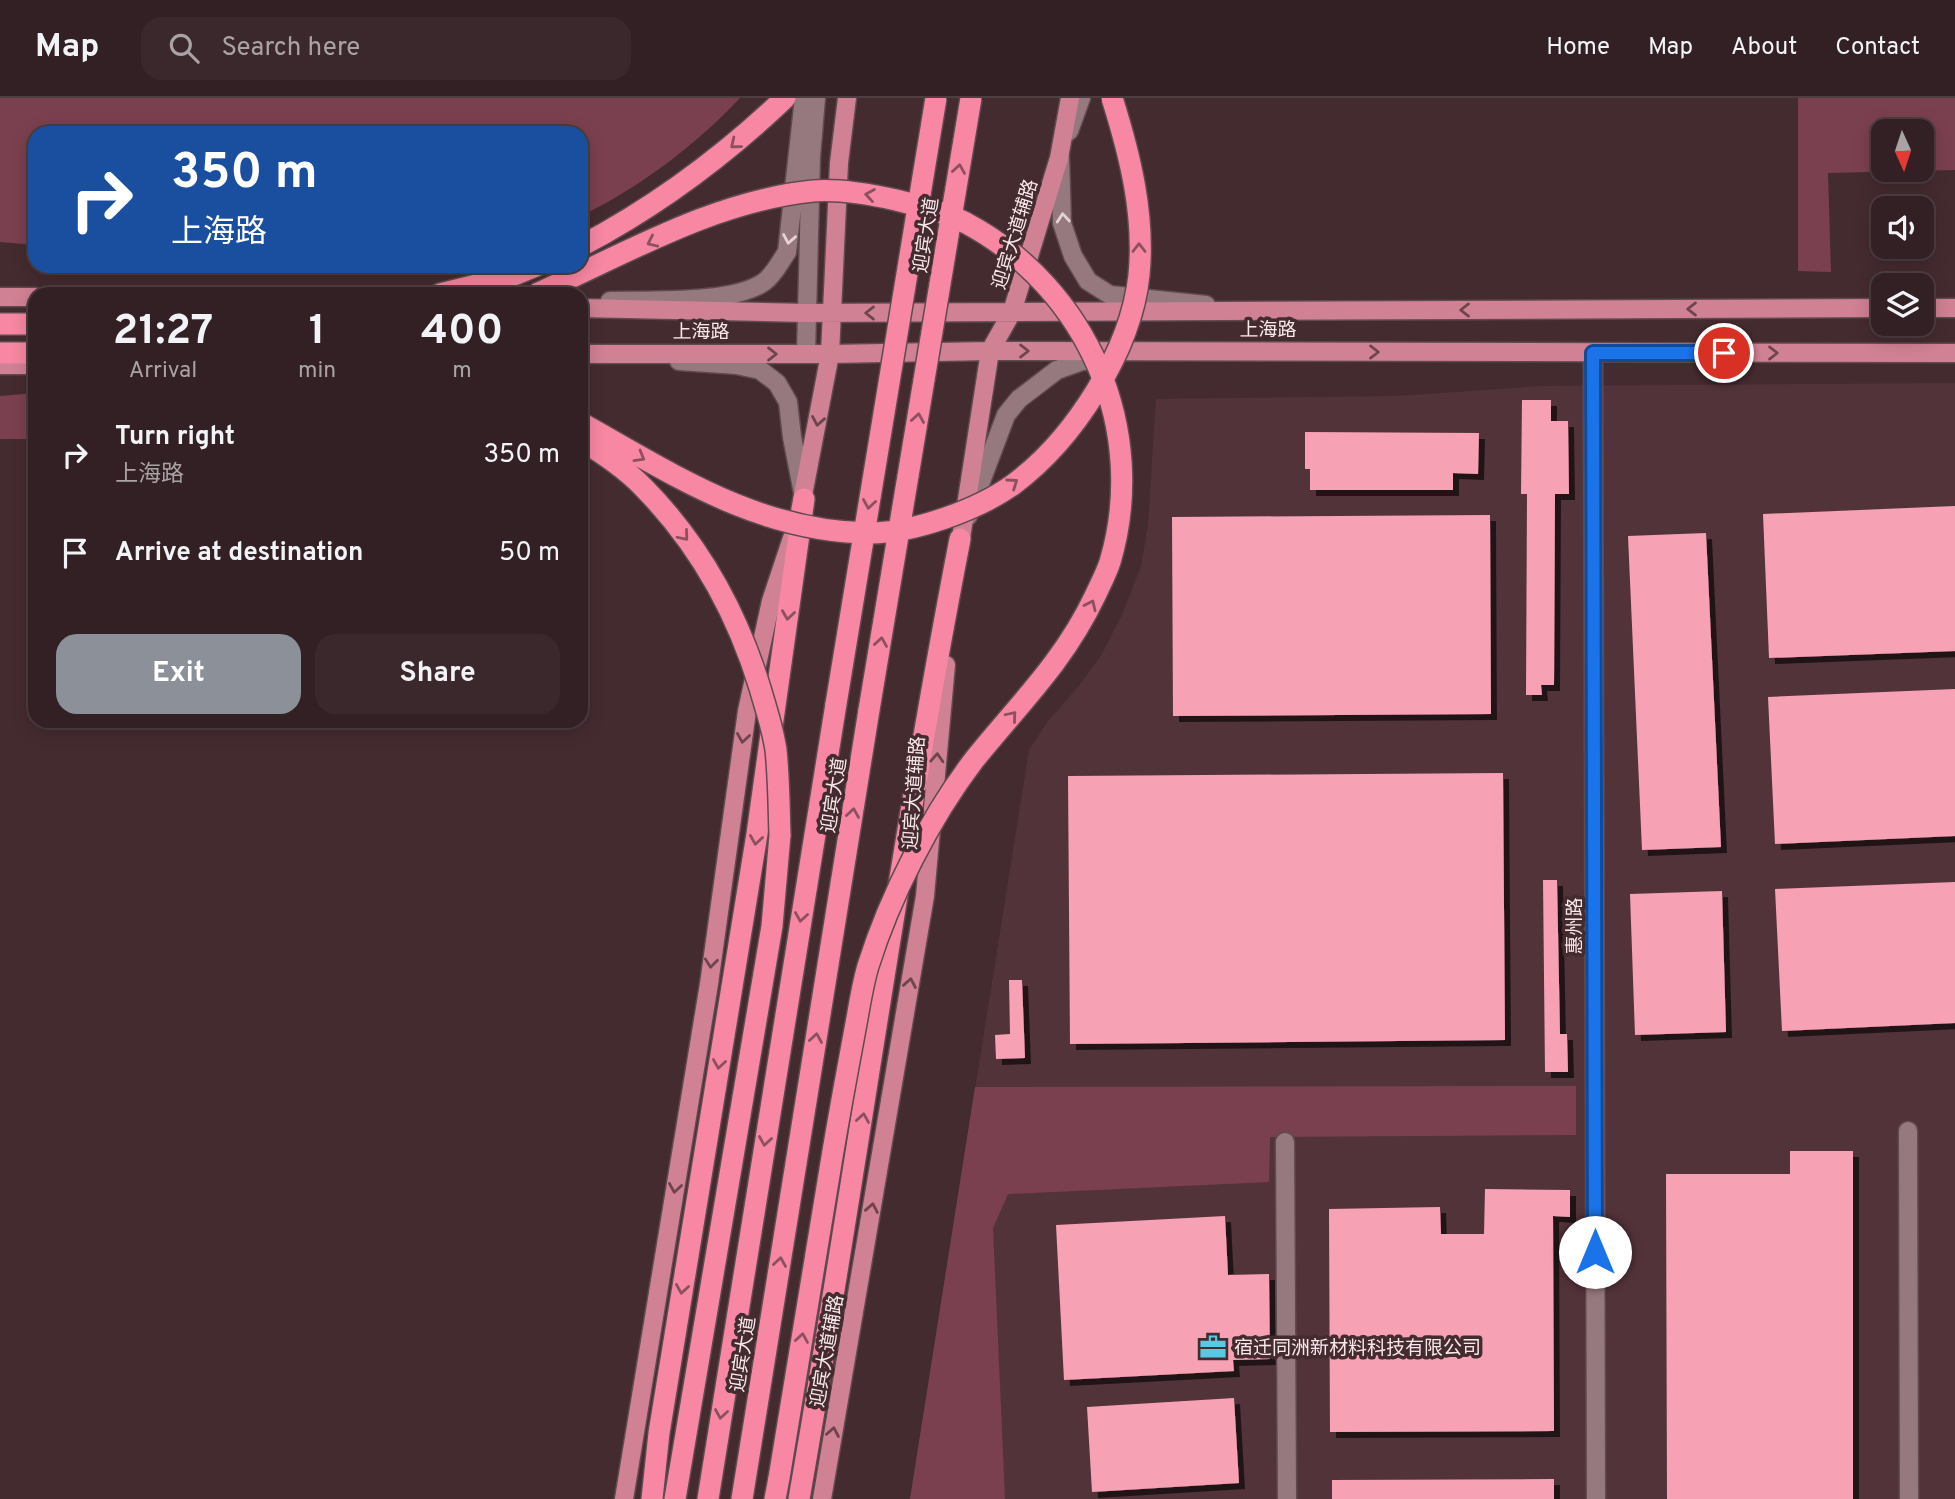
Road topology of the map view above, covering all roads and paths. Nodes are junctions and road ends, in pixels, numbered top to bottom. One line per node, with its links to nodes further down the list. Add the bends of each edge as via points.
1 (785, 98): 11 (highway, one-way to 11, via 691,179)
2 (804, 98): 19 (street, one-way to 19, via 787,252 765,282 747,291 709,298)
3 (816, 98): 26 (street)
4 (847, 98): 27 (main road)
5 (936, 98): 52 (highway, 迎宾大道, one-way to 52, bridge)
6 (971, 98): 53 (highway, 迎宾大道, one-way to 6, bridge)
7 (1070, 98): 10 (main road, 迎宾大道辅路)
8 (1081, 98): 10 (street)
9 (1112, 98): 42 (highway, one-way to 9, bridge, via 740,508 817,528 872,533 928,525 1012,485 1051,451 1090,403 1124,336 1139,276 1138,205)
10 (1059, 158): 24 (street, one-way to 10, via 1110,295 1088,281 1073,256 1062,223); 25 (main road, 迎宾大道辅路)
11 (588, 242)
12 (588, 270): 48 (highway, one-way to 12, bridge, via 867,969 915,852 972,763 1056,664 1084,620 1109,566 1121,514 1122,454 1112,399 1084,335 1050,290 1001,244 928,207 867,193 818,191 767,198 711,214)
13 (519, 273): 15 (highway)
14 (582, 273): 16 (highway, one-way to 16, bridge)
15 (468, 287)
16 (551, 287)
17 (0, 297): 18 (main road)
18 (28, 297)
19 (588, 302)
20 (588, 308): 26 (main road, 上海路)
21 (1871, 308): 24 (main road, 上海路, one-way to 24)
22 (1934, 308): 23 (main road)
23 (1955, 308)
24 (1328, 310): 25 (main road, 上海路)
25 (1012, 312): 27 (main road, 上海路, one-way to 27); 30 (main road, 迎宾大道辅路)
26 (806, 313): 27 (main road, 上海路); 36 (street)
27 (831, 313): 37 (main road)
28 (0, 324): 29 (highway)
29 (28, 324)
30 (990, 351): 31 (main road, 上海路, one-way to 31); 37 (main road, 上海路); 45 (main road, 迎宾大道辅路)
31 (1328, 352): 33 (main road, 上海路, one-way to 33); 45 (street, via 1265,360 1082,361 1057,370 1006,415)
32 (28, 353): 35 (highway)
33 (1593, 353): 34 (main road, 上海路, one-way to 34); 57 (street, 惠州路)
34 (1955, 353)
35 (0, 354)
36 (806, 354): 37 (main road, 上海路); 38 (main road, 上海路, one-way to 36)
37 (830, 354): 44 (main road, one-way to 44)
38 (588, 355)
39 (588, 355): 44 (street, via 760,370 777,383 788,402)
40 (0, 365): 41 (main road)
41 (28, 365)
42 (588, 427)
43 (588, 444): 51 (highway, one-way to 51, bridge, via 644,487 702,558 748,650 776,750 780,835 772,926)
44 (804, 499): 49 (main road, one-way to 49, via 771,601 747,711 706,998); 50 (highway, one-way to 50, via 757,834)
45 (960, 539): 54 (highway, one-way to 45); 55 (main road, 迎宾大道辅路, one-way to 45, via 925,896)
46 (1908, 1131): 58 (street)
47 (1285, 1142): 56 (street)
48 (777, 1489)
49 (624, 1499)
50 (652, 1499)
51 (675, 1499)
52 (708, 1499)
53 (742, 1499)
54 (799, 1499)
55 (821, 1499)
56 (1287, 1499)
57 (1596, 1499)
58 (1909, 1499)

